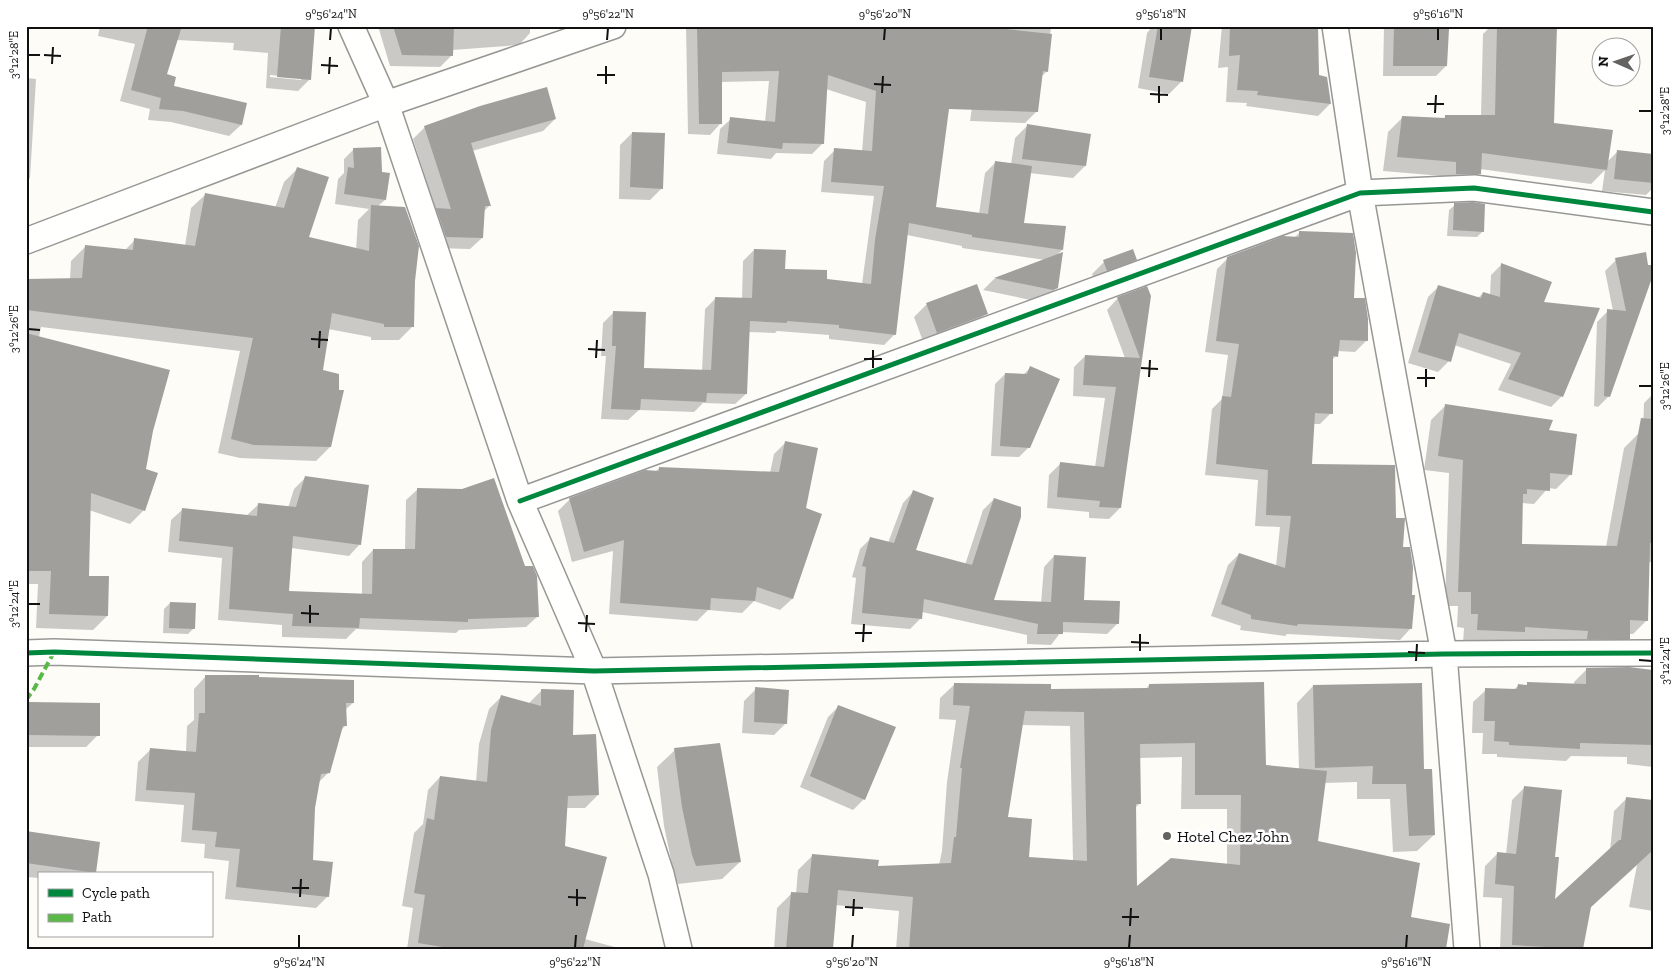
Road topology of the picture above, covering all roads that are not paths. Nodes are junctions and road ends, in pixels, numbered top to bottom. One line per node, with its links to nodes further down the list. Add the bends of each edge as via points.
1 (351, 26): 4 (street)
2 (613, 26): 4 (street)
3 (1335, 26): 5 (street)
4 (386, 104): 7 (street); 8 (street)
5 (1360, 193): 6 (street, via 1474,188); 8 (street); 11 (street)
6 (1653, 212)
7 (26, 240)
8 (520, 501): 12 (street)
9 (26, 653): 12 (street)
10 (1653, 653): 11 (street)
11 (1444, 654): 12 (street); 14 (street)
12 (594, 672): 13 (street, via 661,874)
13 (679, 949)
14 (1467, 949)

